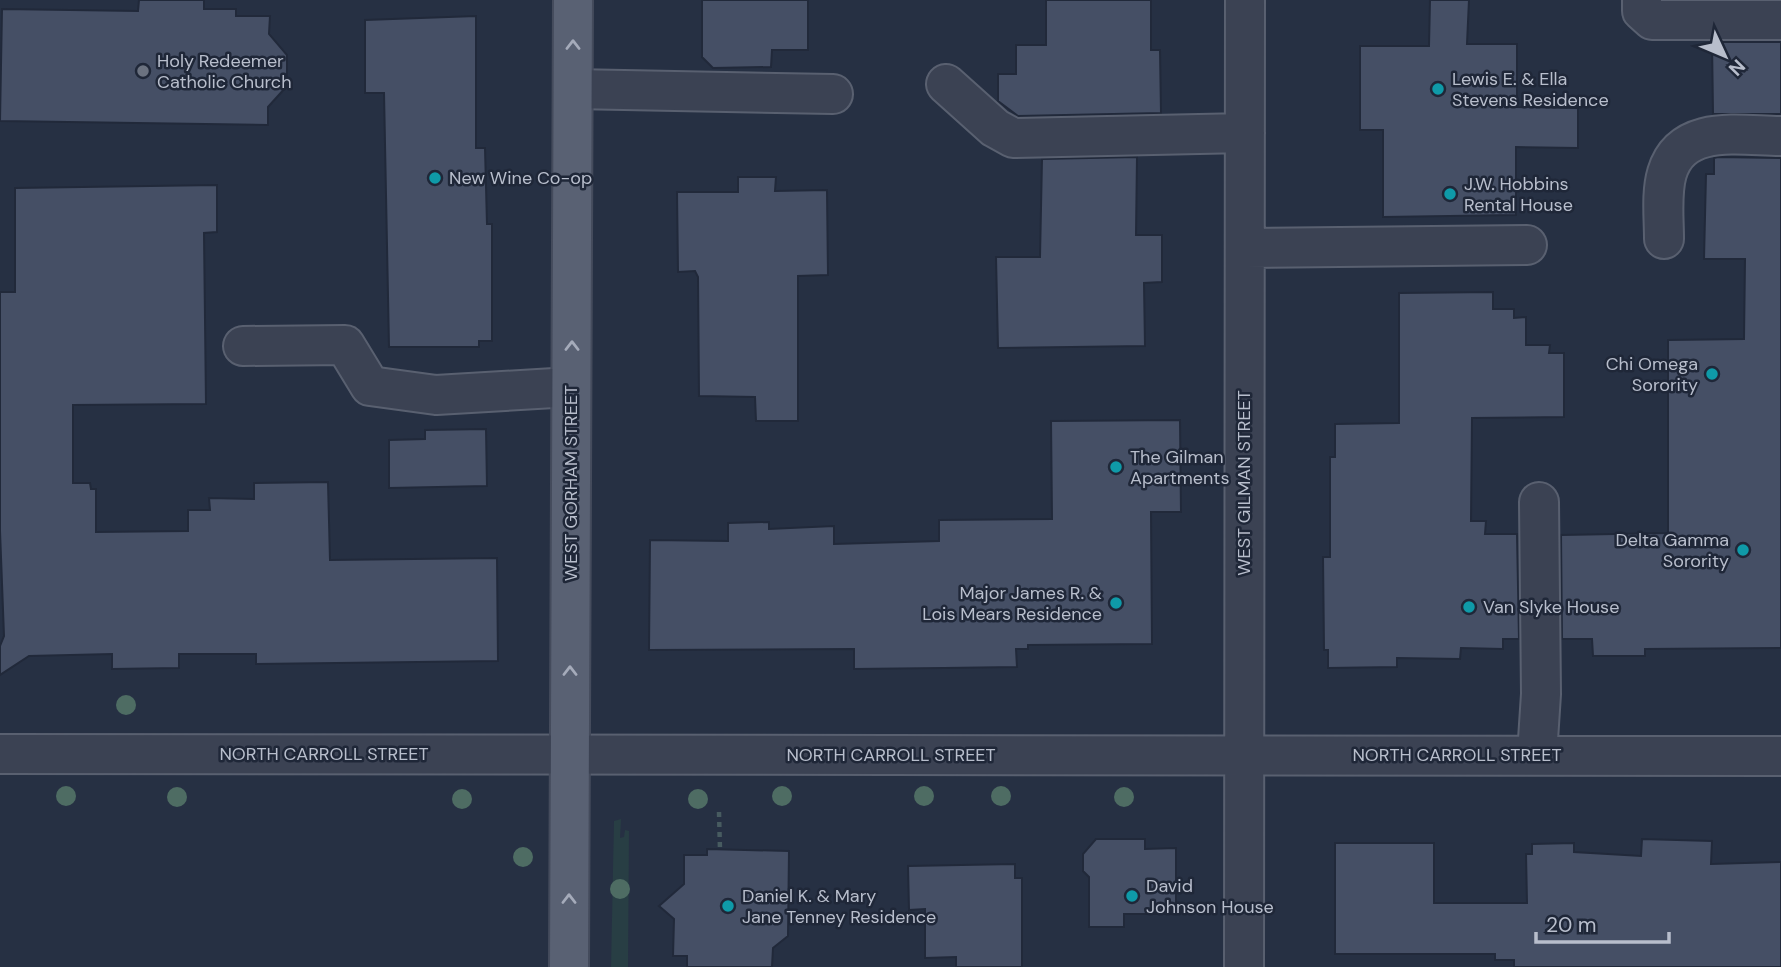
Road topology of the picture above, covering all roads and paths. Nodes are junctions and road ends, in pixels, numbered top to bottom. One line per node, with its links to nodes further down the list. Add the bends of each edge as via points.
1 (573, 0): 6 (main road, WEST GORHAM STREET, one-way to 1)
2 (1245, 0): 8 (street, WEST GILMAN STREET)
3 (1643, 0): 4 (street, via 1642,11 1652,20)
4 (1781, 20)
5 (946, 84): 8 (street, via 995,128 1013,138)
6 (573, 89): 7 (street); 14 (main road, WEST GORHAM STREET, one-way to 6)
7 (833, 94)
8 (1245, 133): 12 (street, WEST GILMAN STREET)
9 (1781, 136): 10 (street, via 1708,135 1690,143 1667,173)
10 (1664, 239)
11 (1527, 245): 12 (street)
12 (1245, 248): 18 (street, WEST GILMAN STREET)
13 (243, 346): 14 (street, via 345,345 370,386 436,395)
14 (571, 387): 17 (main road, WEST GORHAM STREET, one-way to 14)
15 (1539, 502): 19 (street, via 1541,694)
16 (0, 754): 17 (street, NORTH CARROLL STREET)
17 (570, 754): 18 (street, NORTH CARROLL STREET); 23 (main road, WEST GORHAM STREET, one-way to 17)
18 (1244, 755): 19 (street, NORTH CARROLL STREET); 24 (street, WEST GILMAN STREET)
19 (1536, 755): 20 (street, NORTH CARROLL STREET)
20 (1781, 757)
21 (719, 812): 22 (path)
22 (720, 850)
23 (569, 967)
24 (1244, 967)

